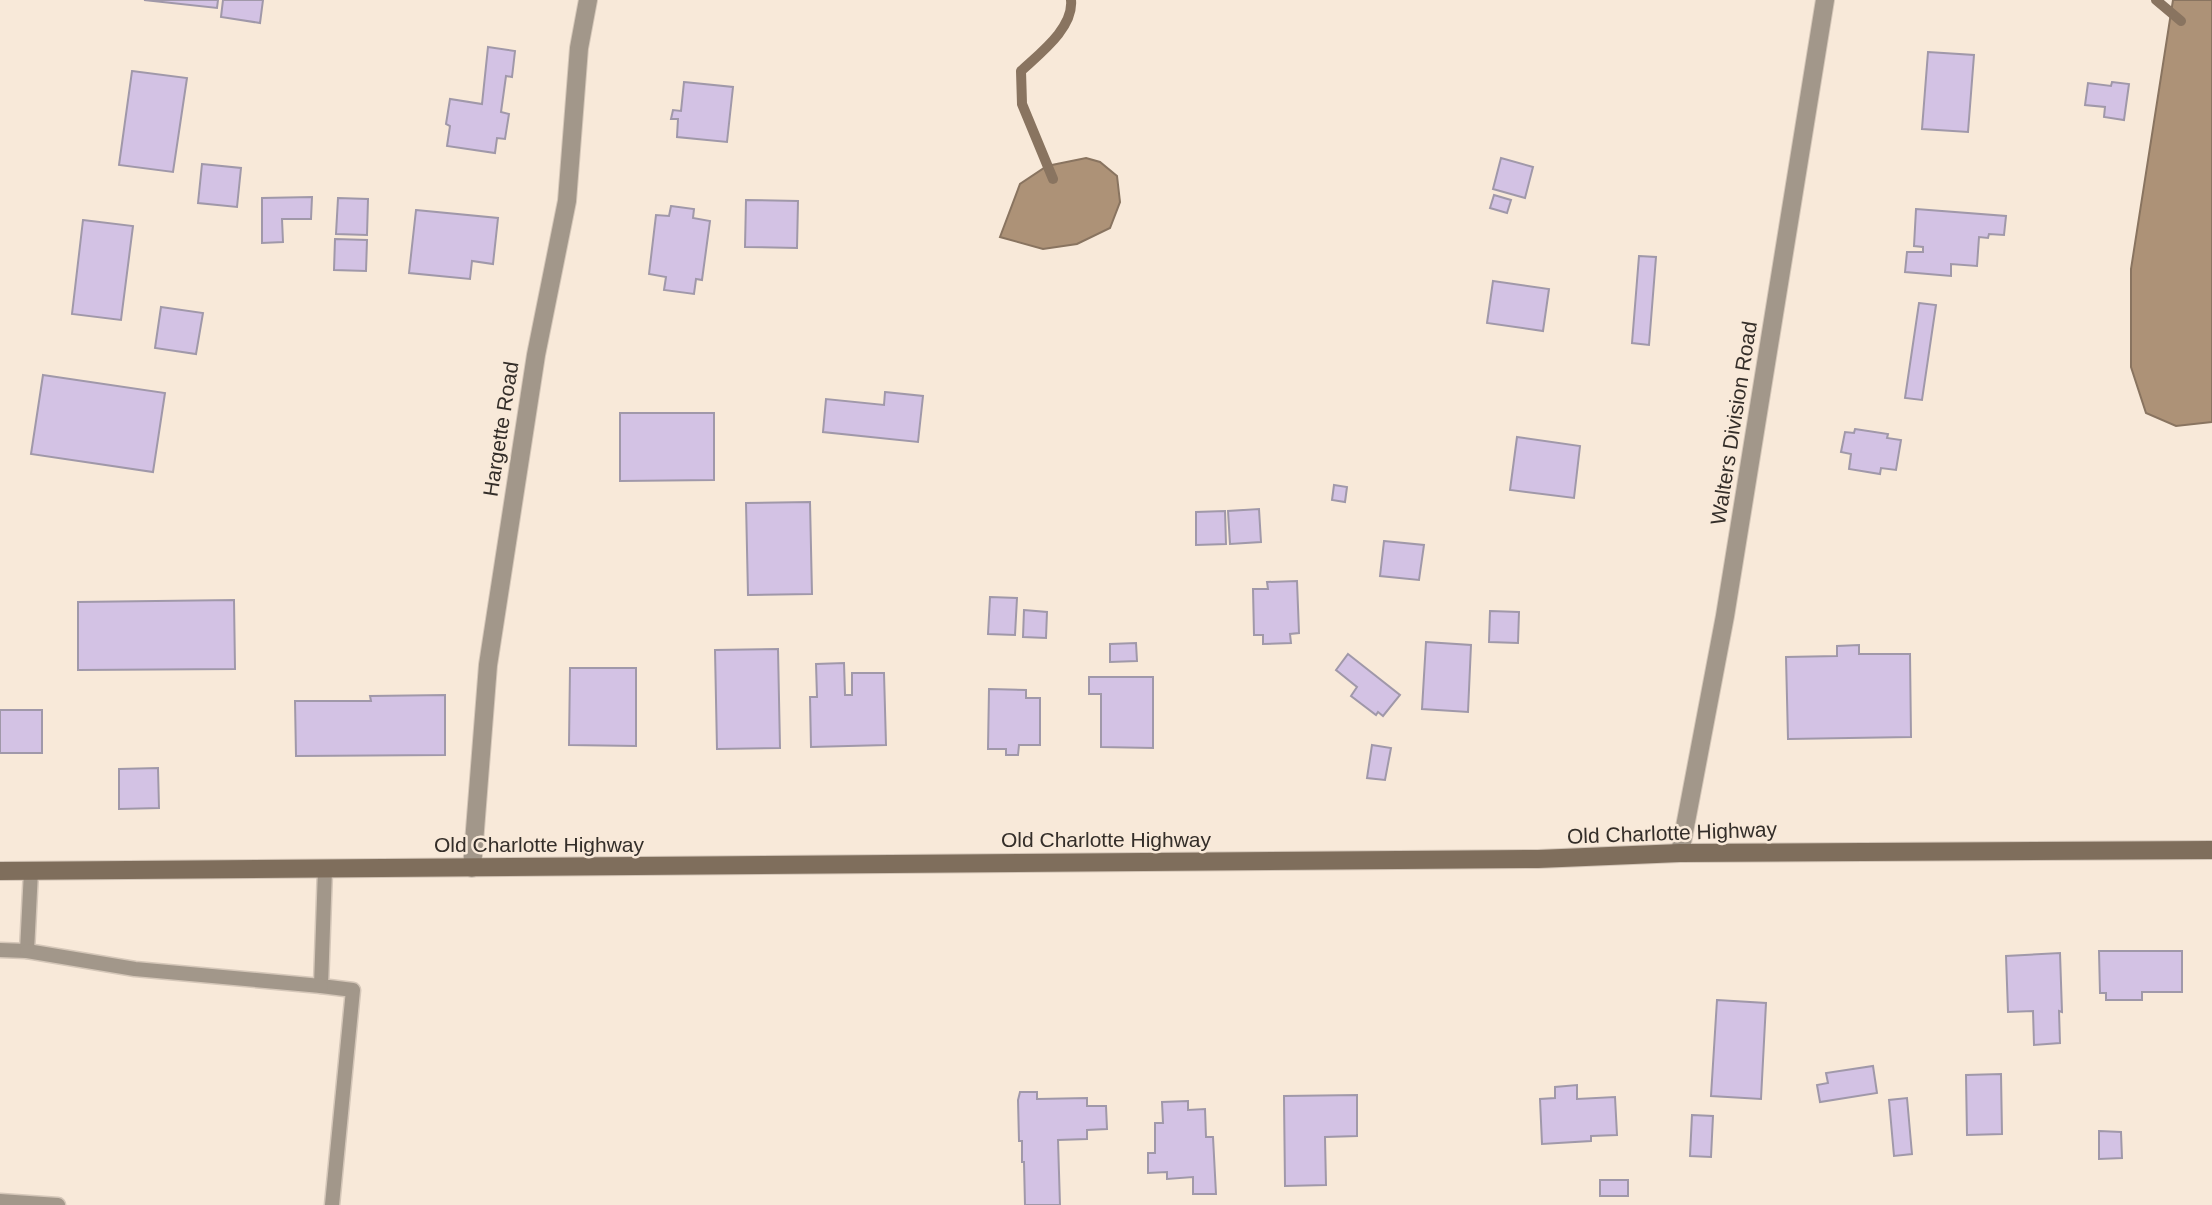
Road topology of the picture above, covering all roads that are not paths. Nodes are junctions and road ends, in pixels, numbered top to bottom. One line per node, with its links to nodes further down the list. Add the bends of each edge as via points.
1 (587, 0): 5 (street, Hargette Road, via 567,201 536,355 488,666)
2 (1825, 0): 4 (street, Walters Division Road, via 1727,603)
3 (2212, 850): 4 (main road, Old Charlotte Highway)
4 (1680, 853): 5 (main road, Old Charlotte Highway, via 1497,860)
5 (472, 868): 6 (main road, Old Charlotte Highway)
6 (325, 869): 8 (main road, Old Charlotte Highway); 11 (lane)
7 (0, 871): 8 (main road, Old Charlotte Highway)
8 (31, 871): 10 (lane)
9 (0, 950): 10 (lane)
10 (27, 951): 11 (lane, via 135,969)
11 (321, 986): 14 (lane, via 353,990)
12 (0, 1200): 13 (lane)
13 (58, 1205)
14 (332, 1205)

